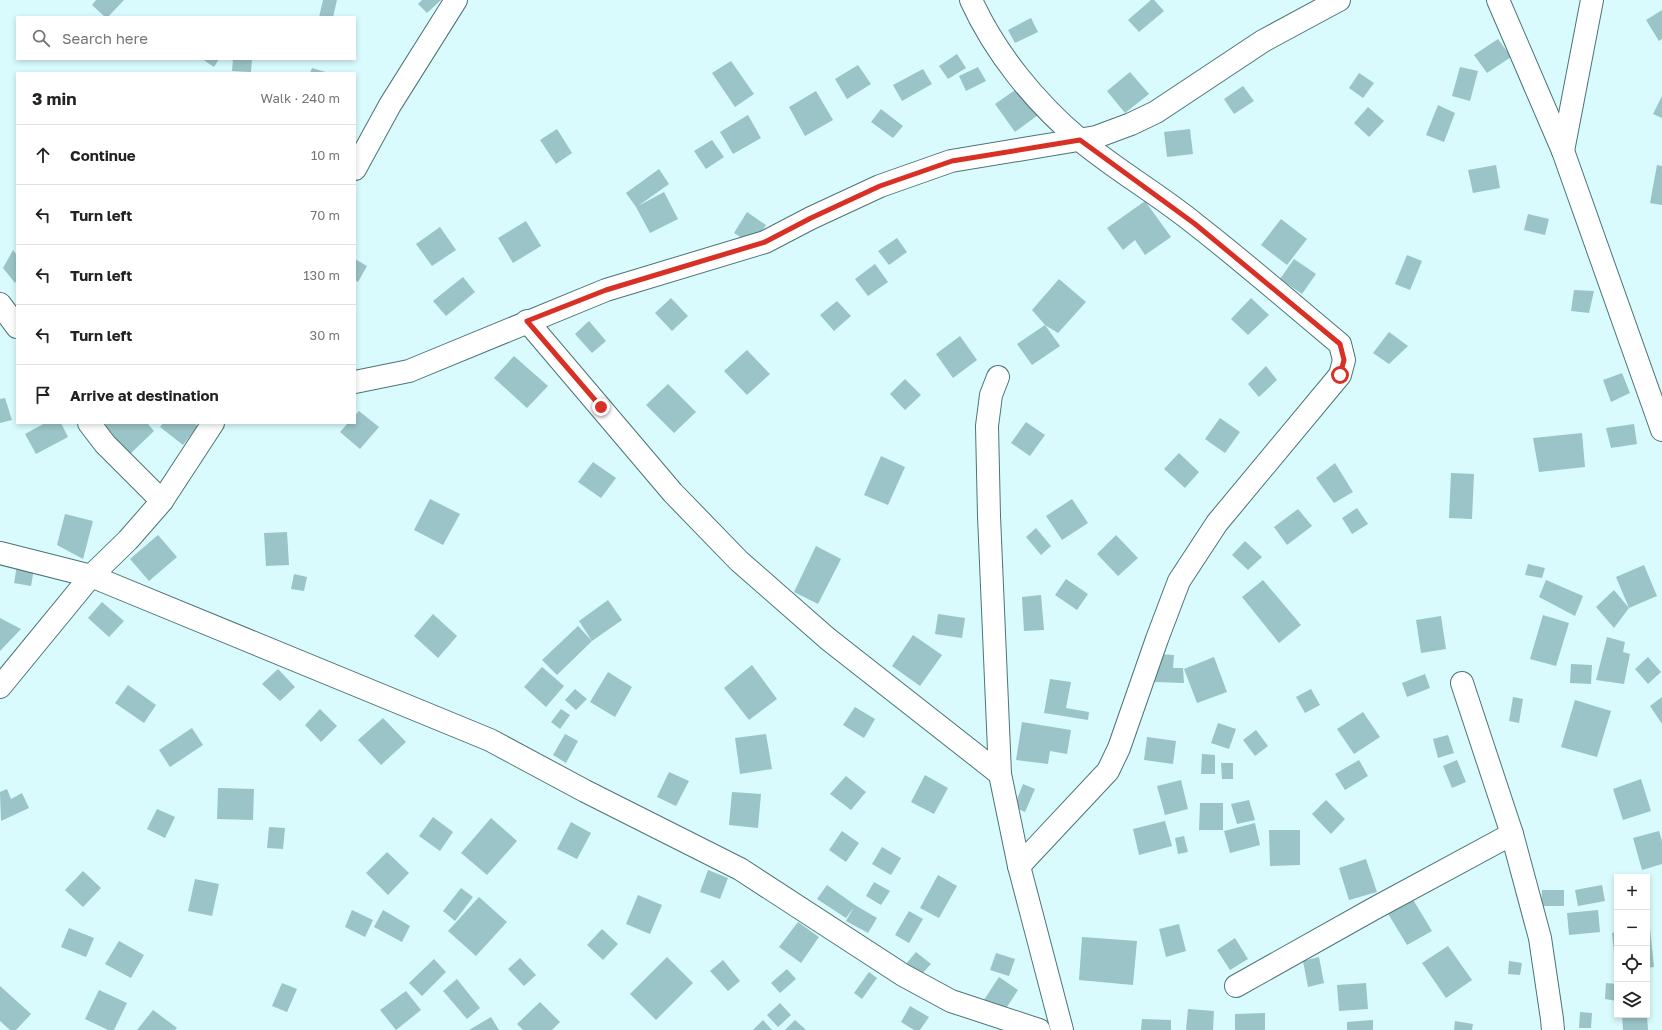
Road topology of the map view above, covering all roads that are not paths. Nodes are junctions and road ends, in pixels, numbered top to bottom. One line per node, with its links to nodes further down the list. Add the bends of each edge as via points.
1 (456, 0): 8 (street, via 390,105)
2 (971, 0): 6 (street, via 981,23 1002,55 1036,97)
3 (1339, 0): 6 (street, via 1263,41 1156,112 1108,133)
4 (1498, 0): 7 (street)
5 (1592, 0): 7 (street)
6 (1080, 140): 10 (street, via 952,161 880,186 765,242 606,290); 24 (street, via 1195,224 1340,344 1344,360 1340,375 1217,523 1179,581 1119,748 1108,771)
7 (1563, 151): 16 (street)
8 (356, 167)
9 (0, 304): 11 (street)
10 (527, 321): 13 (street, via 409,371); 22 (street, via 673,493 739,560 828,639)
11 (16, 326)
12 (998, 377): 22 (street, via 991,395 987,426)
13 (356, 382)
14 (90, 424): 17 (street, via 104,444)
15 (212, 424): 17 (street)
16 (1662, 430)
17 (162, 501): 19 (street, via 128,540)
18 (0, 553): 19 (street)
19 (91, 576): 21 (street); 26 (street, via 490,740 585,791 740,868 904,975 951,1000)
20 (1462, 683): 23 (street)
21 (0, 687)
22 (1000, 774): 24 (street)
23 (1512, 834): 25 (street); 28 (street, via 1540,938)
24 (1019, 866): 27 (street)
25 (1236, 986)
26 (1039, 1030)
27 (1062, 1030)
28 (1552, 1030)

